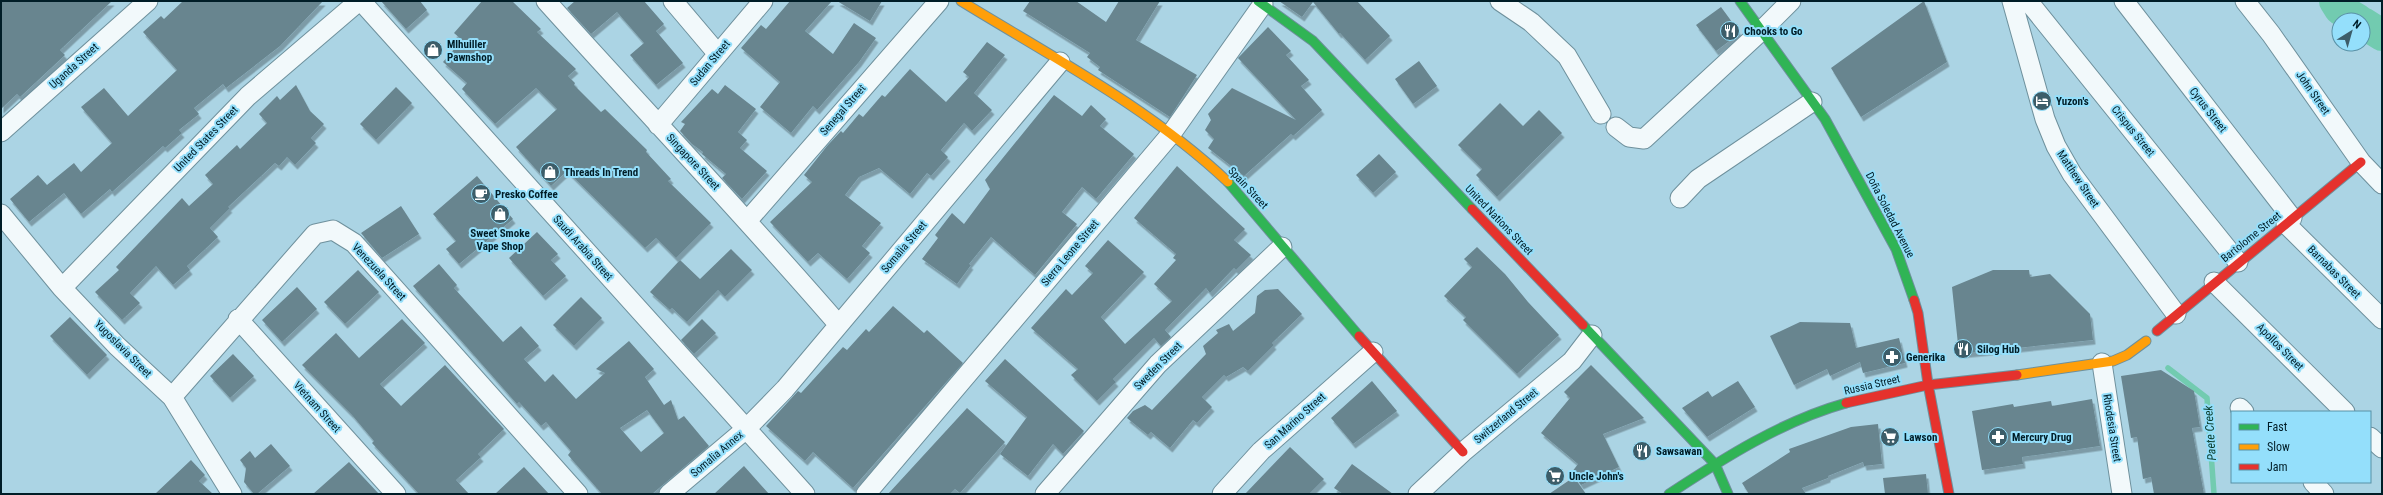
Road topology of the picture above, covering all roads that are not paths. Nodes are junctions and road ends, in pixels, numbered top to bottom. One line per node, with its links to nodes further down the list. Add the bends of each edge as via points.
1 (148, 1): 23 (street, Uganda Street)
2 (360, 1): 34 (street, United States Street, via 248,96); 47 (street, Saudi Arabia Street)
3 (546, 1): 21 (street, Singapore Street)
4 (673, 1): 17 (street)
5 (763, 1): 17 (street, Sudan Street)
6 (939, 1): 29 (street, Senegal Street)
7 (961, 1): 18 (street, Spain Street)
8 (1500, 1): 20 (street, via 1531,22 1567,56)
9 (1740, 1): 16 (street, Doña Soledad Avenue)
10 (1790, 1): 16 (street)
11 (2012, 1): 35 (street, Matthew Street, via 2045,119 2056,146 2072,174)
12 (2028, 1): 32 (street, Crispus Street)
13 (2124, 1): 30 (street, Cyrus Street)
14 (2245, 1): 25 (street, John Street)
15 (1260, 2): 24 (street, Sierra Leone Street); 40 (street, United Nations Street, via 1313,42)
16 (1762, 32): 19 (street, Doña Soledad Avenue); 22 (street, via 1644,139 1629,137)
17 (717, 53): 21 (street, Sudan Street)
18 (1060, 62): 24 (street, Spain Street); 38 (street, Somalia Street)
19 (1812, 102): 27 (street, via 1698,179); 44 (street, Doña Soledad Avenue, via 1832,132 1896,249 1918,313)
20 (1601, 114)
21 (658, 125): 29 (street, Singapore Street)
22 (1616, 127)
23 (1, 132)
24 (1171, 134): 31 (street, Spain Street, via 1235,190); 58 (street, Sierra Leone Street)
25 (2361, 162): 26 (street, John Street); 30 (street, Bartolome Street)
26 (2382, 184)
27 (1680, 198)
28 (1, 214): 34 (street, Yugoslavia Street)
29 (748, 220): 38 (street, Singapore Street)
30 (2289, 221): 32 (street, Bartolome Street); 37 (street, Barnabas Street)
31 (1282, 247): 42 (street, Spain Street); 59 (street, Sweden Street, via 1158,364)
32 (2238, 262): 33 (street, Bartolome Street)
33 (2214, 282): 35 (street, Bartolome Street); 46 (street, Apollos Street)
34 (62, 288): 45 (street, Yugoslavia Street, via 117,346)
35 (2176, 314): 39 (street, Bartolome Street)
36 (238, 319): 45 (street, Venezuela Street); 54 (street, Vietnam Street); 55 (street, Venezuela Street, via 315,234 332,230 354,243)
37 (2382, 320)
38 (838, 324): 47 (street, Somalia Street, via 785,389)
39 (2157, 331)
40 (1592, 335): 50 (street, Switzerland Street, via 1572,361); 51 (street, United Nations Street)
41 (2146, 340): 43 (street, via 2127,355)
42 (1373, 352): 50 (street, Spain Street); 60 (street, San Marino Street, via 1261,451)
43 (2102, 363): 44 (street, Russia Street); 65 (street, Rhodesia Street)
44 (1928, 384): 51 (street, Russia Street, via 1866,397 1830,408); 64 (street, Doña Soledad Avenue)
45 (172, 397): 53 (street, Yugoslavia Street)
46 (2344, 411)
47 (746, 429): 56 (street, Somalia Annex); 57 (street, Saudi Arabia Street)
48 (2371, 438): 49 (street)
49 (2382, 448)
50 (1463, 452): 61 (street, Switzerland Street)
51 (1715, 464): 62 (street, Russia Street); 63 (street)
52 (2314, 483): 66 (street)
53 (232, 494)
54 (396, 494)
55 (578, 494)
56 (669, 494)
57 (805, 494)
58 (866, 494)
59 (1045, 494)
60 (1222, 494)
61 (1418, 494)
62 (1669, 494)
63 (1728, 494)
64 (1949, 494)
65 (2122, 494)
66 (2324, 494)

